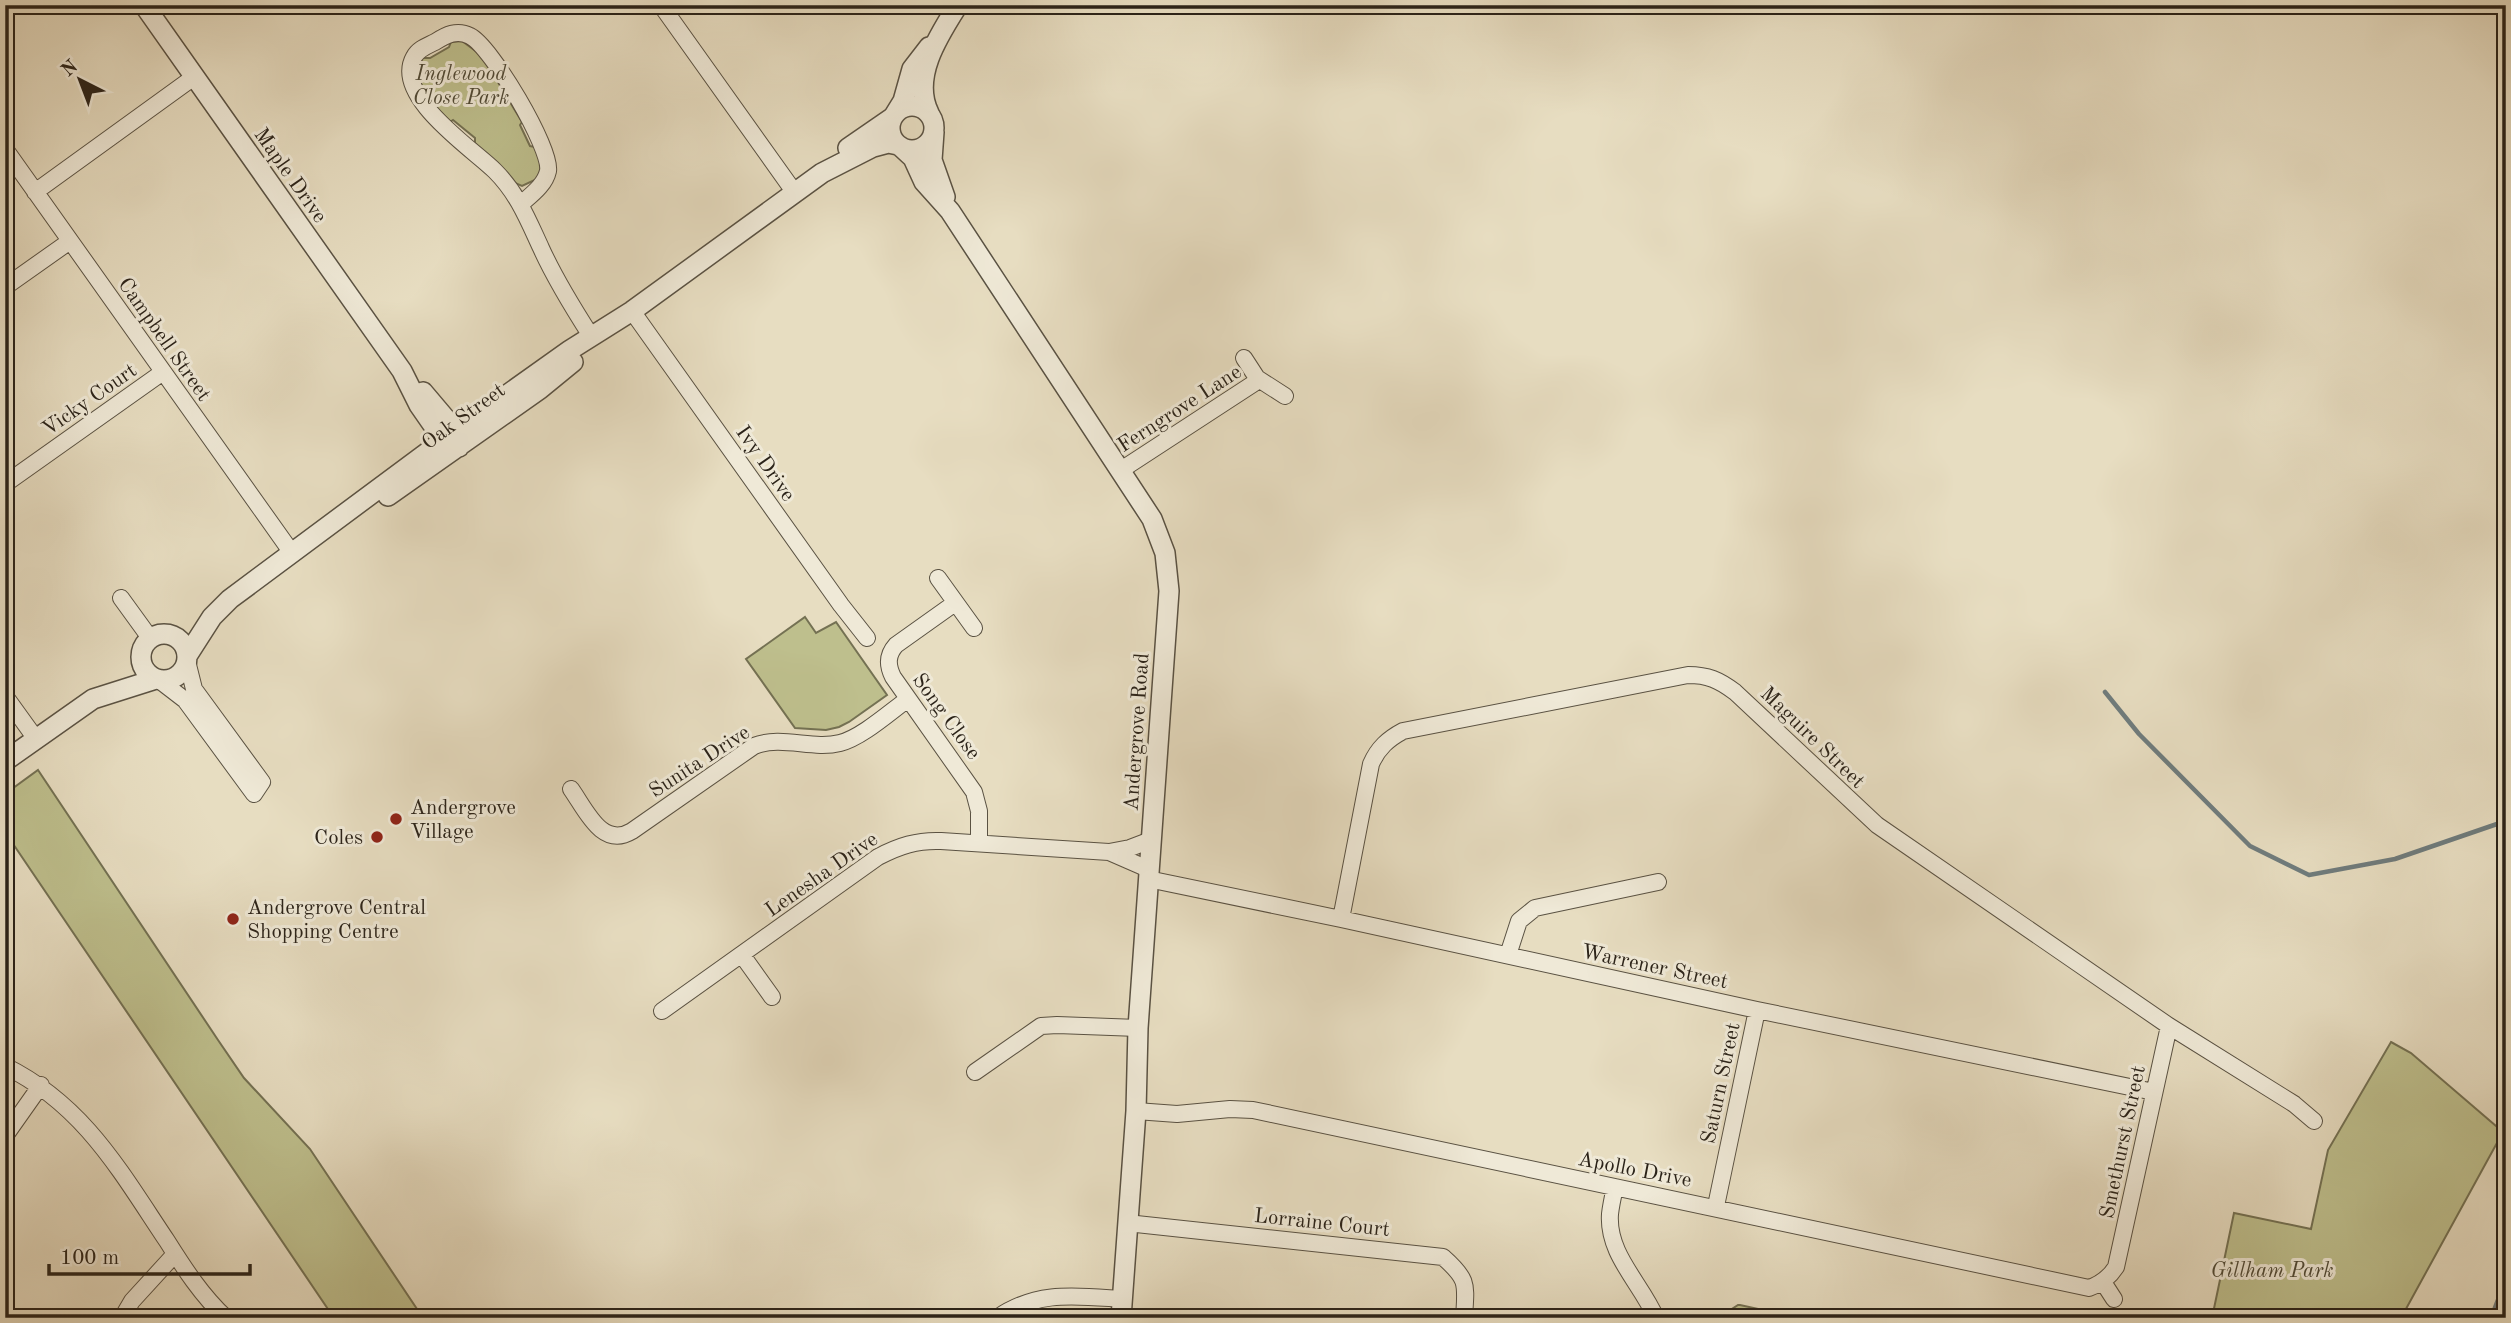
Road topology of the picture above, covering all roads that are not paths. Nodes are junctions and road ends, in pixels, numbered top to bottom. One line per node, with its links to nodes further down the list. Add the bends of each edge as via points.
1 (144, 5): 5 (street, Maple Drive)
2 (661, 5): 12 (street)
3 (958, 5): 4 (street)
4 (939, 36): 6 (street, via 912,69); 7 (street, Andergrove Road, via 924,78)
5 (194, 77): 11 (street); 23 (street, Maple Drive, via 402,371 419,405)
6 (894, 116): 7 (street, via 902,108 921,107); 8 (street, via 891,133); 10 (street, Oak Street)
7 (931, 122): 8 (street, via 930,141 922,148); 14 (street, Andergrove Road, via 933,164)
8 (899, 145): 10 (street, Oak Street, via 873,147); 14 (street, Andergrove Road)
9 (5, 149): 11 (street, Campbell Street)
10 (822, 173): 12 (street, Oak Street)
11 (35, 192): 15 (street, Campbell Street)
12 (795, 193): 17 (street, Oak Street)
13 (521, 204): 13 (street, via 495,170 434,116 414,86 410,68 415,56 445,36 468,35 485,49 545,151 545,178); 18 (street)
14 (950, 211): 24 (street, Andergrove Road)
15 (70, 241): 16 (street); 20 (street, Campbell Street)
16 (5, 287)
17 (632, 311): 18 (street, Oak Street); 32 (street, Ivy Drive)
18 (593, 340): 23 (street, Oak Street)
19 (1244, 358): 21 (street, Ferngrove Lane)
20 (163, 372): 25 (street, Vicky Court); 26 (street, Campbell Street)
21 (1259, 380): 22 (street, Ferngrove Lane); 24 (street, Ferngrove Lane)
22 (1285, 396)
23 (453, 440): 26 (street, Oak Street)
24 (1121, 471): 42 (street, Andergrove Road, via 1157,529 1168,572)
25 (5, 484)
26 (292, 554): 29 (street, Oak Street)
27 (938, 578): 30 (street)
28 (121, 598): 33 (street)
29 (230, 600): 33 (street, Oak Street, via 191,626); 34 (street, Oak Street, via 212,617)
30 (955, 603): 31 (street); 37 (street, Song Close, via 891,651 890,671)
31 (974, 628)
32 (867, 638)
33 (153, 641): 34 (street, via 180,640); 35 (street, via 140,659 148,675); 38 (street, Oak Street, via 127,671)
34 (187, 658): 35 (street, via 178,676); 35 (street, via 194,689 258,788 185,699)
35 (157, 680): 38 (street, Oak Street, via 108,693)
36 (5, 696): 39 (street)
37 (908, 699): 41 (street, Sunita Drive, via 844,742 771,741 754,746 622,836 603,832); 43 (street, Song Close, via 974,792)
38 (79, 708): 39 (street, Oak Street)
39 (36, 738): 40 (street, Oak Street)
40 (5, 761)
41 (571, 789)
42 (1151, 840): 44 (street, Lenesha Drive); 45 (street, Andergrove Road)
43 (979, 843): 44 (street, Lenesha Drive); 48 (street, Lenesha Drive, via 927,841 892,850)
44 (1110, 852): 45 (street, Lenesha Drive)
45 (1148, 874): 47 (street, Warrener Street); 54 (street, Andergrove Road)
46 (1658, 882): 49 (street, via 1535,908 1519,921)
47 (1342, 919): 49 (street, Warrener Street); 53 (street, Maguire Street, via 1371,764 1392,737 1403,731 1705,675 1735,692 1877,825)
48 (742, 955): 50 (street); 52 (street, Lenesha Drive)
49 (1508, 956): 51 (street, Warrener Street)
50 (772, 998)
51 (1757, 1010): 58 (street, Warrener Street); 63 (street, Saturn Street)
52 (662, 1011)
53 (2169, 1026): 58 (street, Smethurst Street); 60 (street, Maguire Street)
54 (1138, 1028): 56 (street, via 1041,1026); 59 (street, Andergrove Road)
55 (5, 1066): 57 (street)
56 (975, 1072)
57 (41, 1085): 61 (street); 65 (street, via 99,1142)
58 (2154, 1092): 66 (street, Smethurst Street, via 2116,1267)
59 (1136, 1111): 62 (street, Apollo Drive, via 1253,1110); 64 (street, Andergrove Road)
60 (2314, 1121)
61 (5, 1136)
62 (1615, 1187): 63 (street, Apollo Drive); 73 (street, via 1610,1216 1613,1241)
63 (1716, 1206): 66 (street, Apollo Drive, via 2089,1288)
64 (1127, 1223): 68 (street, Andergrove Road); 72 (street, Lorraine Court, via 1443,1257 1462,1274)
65 (175, 1254): 69 (street); 70 (street)
66 (2102, 1282): 67 (street)
67 (2114, 1298)
68 (1121, 1308): 71 (street, via 1063,1295 1037,1298)
69 (122, 1318)
70 (226, 1318)
71 (997, 1318)
72 (1464, 1318)
73 (1656, 1318)

